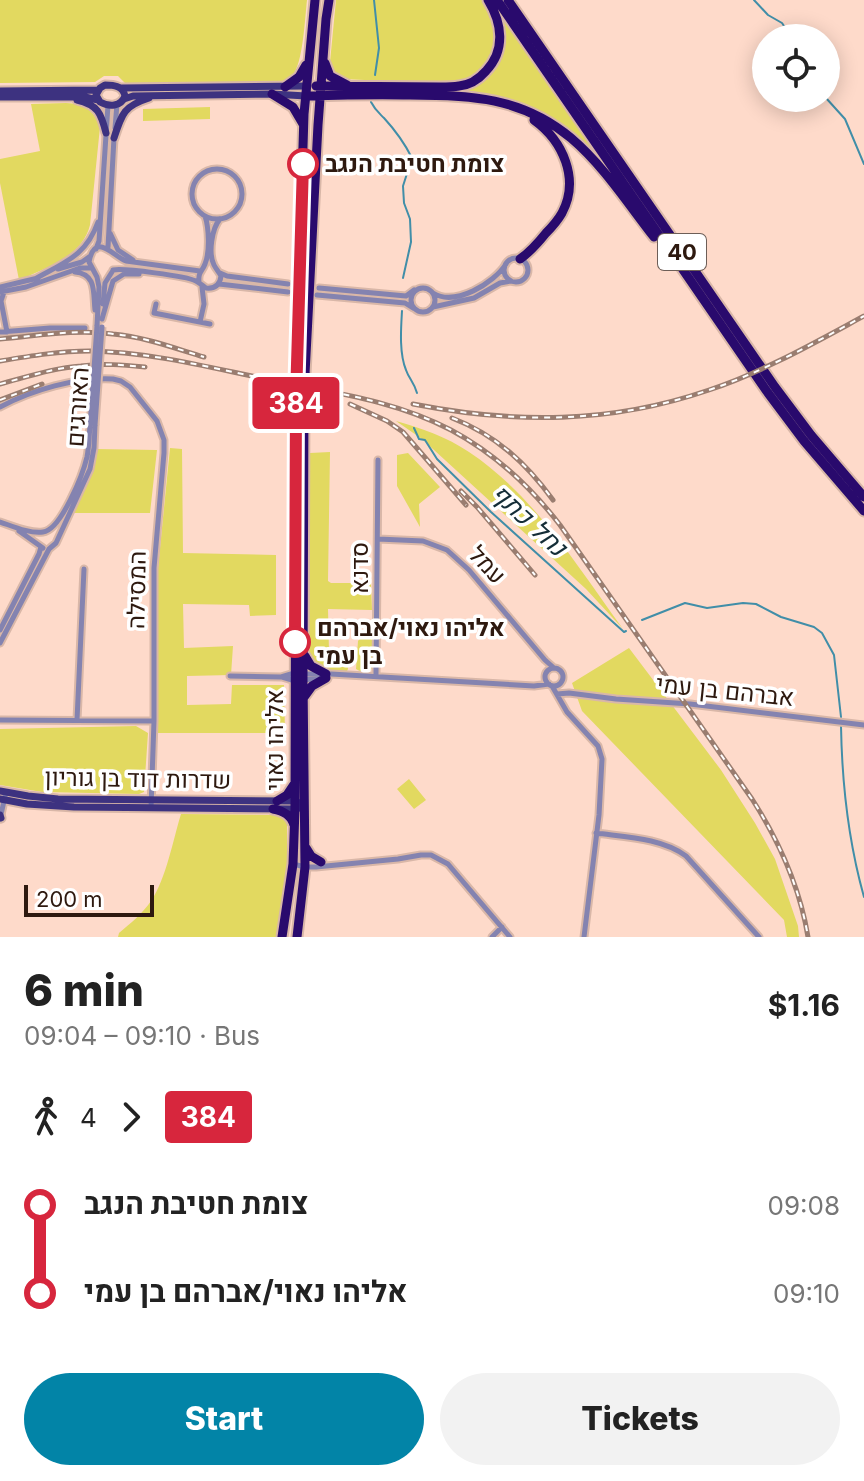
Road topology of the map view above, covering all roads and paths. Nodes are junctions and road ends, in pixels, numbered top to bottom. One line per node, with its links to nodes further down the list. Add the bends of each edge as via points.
1 (315, 0): 6 (highway)
2 (329, 0): 7 (highway)
3 (488, 0): 14 (highway, via 501,38 492,65 472,82)
4 (497, 0): 65 (highway, 40)
5 (508, 0): 73 (highway, 40, via 775,387)
6 (310, 54): 8 (highway, via 303,71); 12 (highway)
7 (323, 54): 13 (highway); 14 (highway, via 330,76)
8 (285, 87): 9 (main road); 12 (main road)
9 (121, 88): 10 (main road, via 105,85); 21 (main road, via 125,96)
10 (98, 90): 11 (main road); 20 (main road)
11 (0, 91)
12 (306, 91): 13 (highway); 15 (main road); 24 (highway)
13 (320, 91): 14 (highway); 22 (highway)
14 (349, 91): 19 (highway); 22 (highway, via 327,104)
15 (272, 94): 16 (main road); 24 (highway, via 296,110)
16 (159, 95): 21 (main road); 25 (main road, via 127,108)
17 (0, 97): 18 (main road)
18 (63, 97): 20 (main road); 23 (main road, via 91,105)
19 (491, 99): 34 (highway, via 542,125 567,161 562,212); 65 (highway, via 535,114 571,138 612,182)
20 (98, 100): 21 (main road)
21 (116, 103): 23 (street); 25 (street)
22 (318, 125): 68 (highway)
23 (106, 133): 26 (street)
24 (303, 134): 68 (highway)
25 (114, 138): 28 (street)
26 (101, 209): 31 (street); 45 (street, via 84,249)
27 (204, 215): 29 (street); 29 (street, via 194,203 193,185 205,172 220,169 241,184 242,200); 38 (street, via 208,234)
28 (109, 219): 30 (street); 36 (street, via 112,241 121,254)
29 (220, 219): 37 (street, via 213,231)
30 (108, 248): 31 (street); 33 (street)
31 (96, 249): 32 (street)
32 (90, 256): 39 (street); 45 (street)
33 (116, 256): 36 (street); 40 (street)
34 (520, 259): 35 (street); 46 (street, via 528,273 521,281)
35 (506, 264): 46 (street); 55 (street, via 472,292 442,297)
36 (149, 265): 38 (street)
37 (214, 267): 38 (street); 42 (street)
38 (202, 269): 47 (street)
39 (92, 270): 40 (street, via 102,275); 41 (street); 63 (street, האורגים, via 99,287)
40 (112, 271): 43 (street); 63 (street, האורגים, via 104,284)
41 (62, 273): 52 (street); 63 (street, via 85,273 90,278)
42 (220, 273): 48 (street); 49 (street)
43 (164, 275): 47 (street); 63 (street, via 117,278)
44 (423, 278): 50 (street)
45 (35, 279): 52 (street)
46 (511, 281): 59 (street, via 474,298)
47 (201, 284): 49 (street); 58 (street)
48 (288, 284)
49 (216, 286): 54 (street); 58 (street)
50 (423, 287): 53 (street); 55 (street)
51 (319, 288): 53 (street, via 406,296)
52 (1, 290): 67 (street)
53 (414, 290): 60 (street)
54 (288, 292)
55 (433, 293): 59 (street)
56 (317, 295): 60 (street)
57 (156, 304): 61 (street, via 154,313)
58 (204, 304): 61 (street)
59 (433, 307): 60 (street, via 423,312)
60 (413, 308)
61 (200, 322): 64 (street)
62 (0, 324): 67 (street)
63 (99, 324): 71 (street, האורגים, bridge)
64 (210, 324)
65 (722, 327): 74 (highway, 40, via 804,441)
66 (85, 328): 67 (street)
67 (3, 332)
68 (300, 374): 69 (highway, bridge)
69 (300, 399): 85 (highway, אליהו נאוי); 89 (highway, אליהו נאוי)
70 (0, 407): 96 (street, המסילה, via 56,385 106,378 128,385 163,433 154,568)
71 (93, 425): 77 (street, האורגים, via 80,480 61,518); 79 (street, האורגים, via 90,469)
72 (378, 460): 78 (street, סדנא)
73 (864, 497)
74 (864, 511)
75 (0, 522): 76 (street)
76 (12, 526): 77 (street); 80 (street)
77 (45, 532): 79 (street); 80 (street, via 38,539)
78 (378, 539): 86 (street, סדנא); 90 (street, עמל, via 423,541 447,550 545,660)
79 (56, 540): 81 (street)
80 (40, 546): 81 (street); 83 (street)
81 (49, 549): 84 (street)
82 (84, 569): 95 (street)
83 (0, 630)
84 (0, 643)
85 (304, 653): 88 (highway); 89 (highway, אליהו נאוי)
86 (376, 675): 88 (street); 90 (street, via 534,686)
87 (230, 676): 89 (street)
88 (326, 676): 89 (street); 93 (highway)
89 (299, 677): 93 (highway, אליהו נאוי); 98 (highway, אליהו נאוי)
90 (550, 678): 91 (street); 91 (street, via 559,670); 92 (street)
91 (561, 684): 92 (street)
92 (559, 695): 97 (street, אברהם בן עמי); 105 (street, via 602,759)
93 (303, 700): 102 (highway, אליהו נאוי)
94 (0, 720): 95 (street)
95 (77, 720): 96 (street)
96 (154, 721): 100 (street, המסילה)
97 (864, 725)
98 (295, 783): 101 (highway); 102 (highway, אליהו נאוי)
99 (3, 796): 100 (main road, שדרות דוד בן גוריון); 103 (street)
100 (152, 804): 101 (main road, שדרות דוד בן גוריון)
101 (275, 805): 102 (main road, שדרות דוד בן גוריון); 104 (highway)
102 (298, 805): 104 (highway, אליהו נאוי); 106 (highway, אליהו נאוי)
103 (0, 818)
104 (294, 825): 108 (highway, אליהו נאוי)
105 (596, 833): 116 (street); 117 (street, via 676,849)
106 (304, 844): 107 (highway); 110 (highway, אליהו נאוי)
107 (321, 862): 109 (street); 110 (street)
108 (293, 864): 110 (street); 112 (highway, אליהו נאוי)
109 (337, 864): 110 (street); 111 (street, via 431,855 448,864)
110 (305, 865): 113 (highway, אליהו נאוי)
111 (502, 927): 114 (street); 115 (street)
112 (282, 937)
113 (297, 937)
114 (492, 937)
115 (510, 937)
116 (584, 937)
117 (759, 937)

